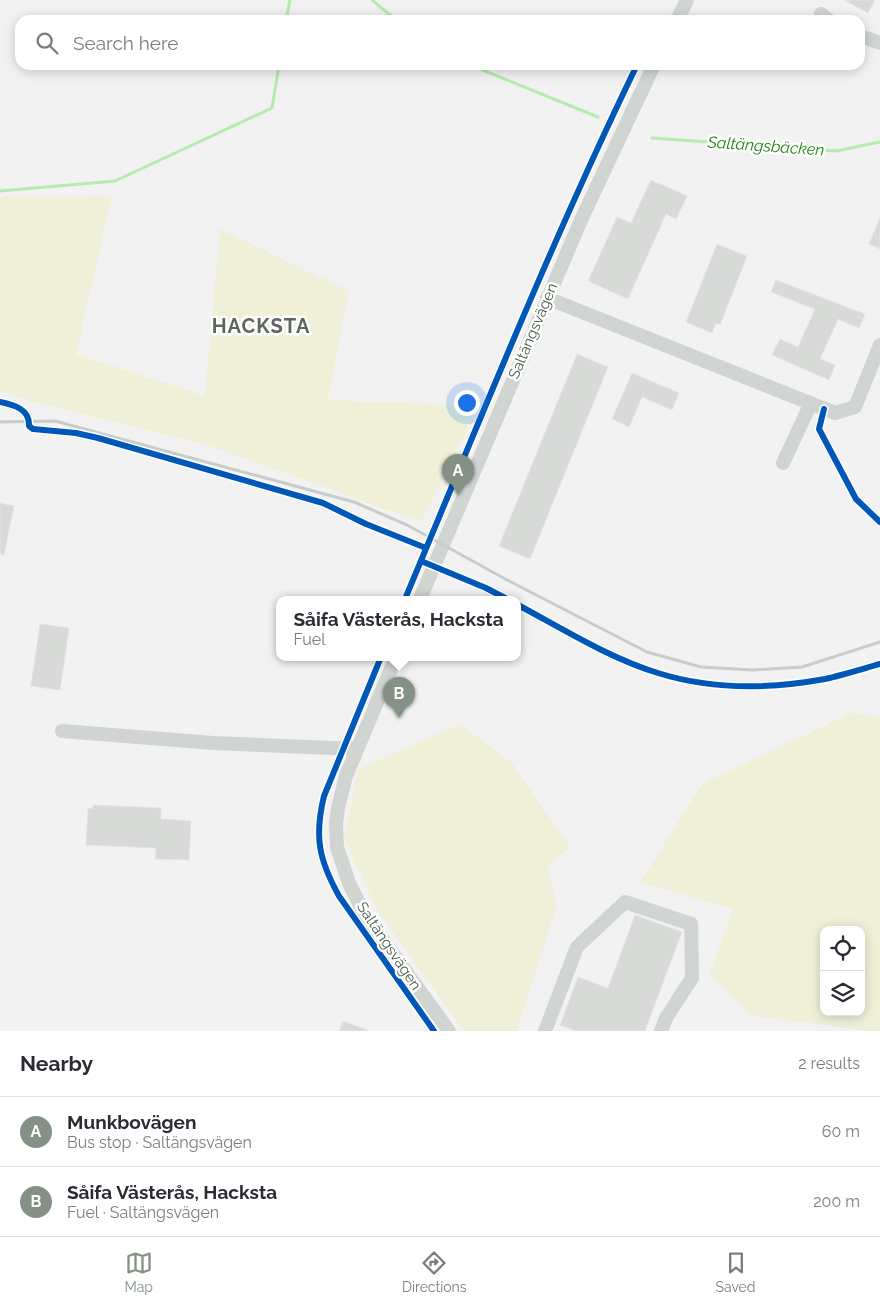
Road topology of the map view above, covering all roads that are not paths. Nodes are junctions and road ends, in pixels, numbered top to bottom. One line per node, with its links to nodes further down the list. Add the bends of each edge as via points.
1 (687, 0): 2 (street)
2 (680, 15)
3 (865, 38): 4 (street)
4 (880, 43)
5 (652, 70): 6 (street, Saltängsvägen)
6 (547, 298): 8 (street); 10 (street, Saltängsvägen)
7 (880, 345): 8 (street, via 855,406 836,413)
8 (812, 403): 9 (street)
9 (783, 463)
10 (421, 596)
11 (394, 661): 13 (street, Saltängsvägen)
12 (62, 731): 13 (street, via 213,743)
13 (357, 748): 14 (street, Saltängsvägen, via 338,808 337,847 349,883 365,915)
14 (449, 1031)
15 (545, 1031): 16 (street, via 577,947 625,902 691,924 692,978)
16 (661, 1031)

